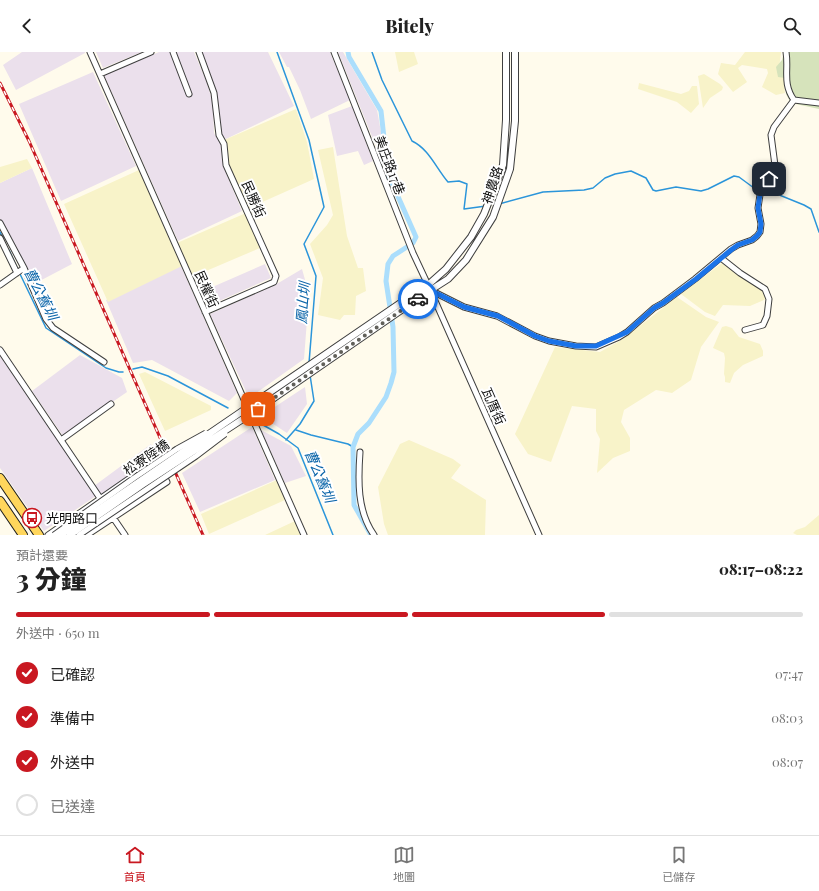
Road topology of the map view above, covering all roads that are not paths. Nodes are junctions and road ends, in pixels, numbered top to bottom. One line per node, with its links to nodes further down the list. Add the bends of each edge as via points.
1 (90, 52): 9 (street, 民權街)
2 (151, 52): 9 (street)
3 (173, 52): 10 (street)
4 (199, 52): 20 (street, 民勝街, via 214,93 226,165 276,276 274,282)
5 (334, 52): 18 (street, 美庄路17巷, via 412,253)
6 (506, 52): 18 (street, 神農路, via 503,165 484,214 471,237)
7 (515, 52): 18 (street, 神農路, via 515,121 510,169 498,204 493,217 466,260 448,279)
8 (786, 52): 11 (street, via 787,84)
9 (100, 74): 20 (street, 民權街)
10 (189, 94)
11 (794, 100): 12 (street); 15 (street, via 771,135 776,173 764,182 761,188 758,208 760,232 752,240 738,245)
12 (819, 103)
13 (0, 223): 16 (street)
14 (0, 238): 16 (street)
15 (721, 258): 18 (street, via 654,308 627,332 596,346 576,346 549,341 498,316 464,307); 21 (street, via 765,289 769,299 763,325)
16 (21, 271): 17 (street); 23 (street, via 53,328)
17 (0, 286)
18 (429, 288): 19 (street, 神農路); 43 (street, 瓦厝街)
19 (422, 292): 25 (street, 松寮陸橋, bridge)
20 (205, 312): 41 (street, 民權街)
21 (746, 330)
22 (0, 350): 26 (street)
23 (104, 362)
24 (111, 404): 26 (street)
25 (256, 406): 35 (street, 松寮陸橋, bridge, via 177,449); 36 (street, 松寮陸橋, bridge); 37 (street, 松寮陸橋, bridge); 38 (street, 松寮陸橋, bridge, via 196,456)
26 (61, 440): 29 (street)
27 (360, 452): 42 (street, via 358,485 362,506)
28 (0, 478): 33 (main road)
29 (100, 498): 31 (street); 31 (street, via 153,462 158,464 167,482); 34 (street)
30 (0, 501): 32 (main road)
31 (114, 518): 39 (street); 40 (street)
32 (23, 535)
33 (39, 535)
34 (48, 535)
35 (54, 535)
36 (61, 535)
37 (70, 535)
38 (79, 535)
39 (87, 535)
40 (125, 535)
41 (304, 535)
42 (374, 535)
43 (539, 535)

